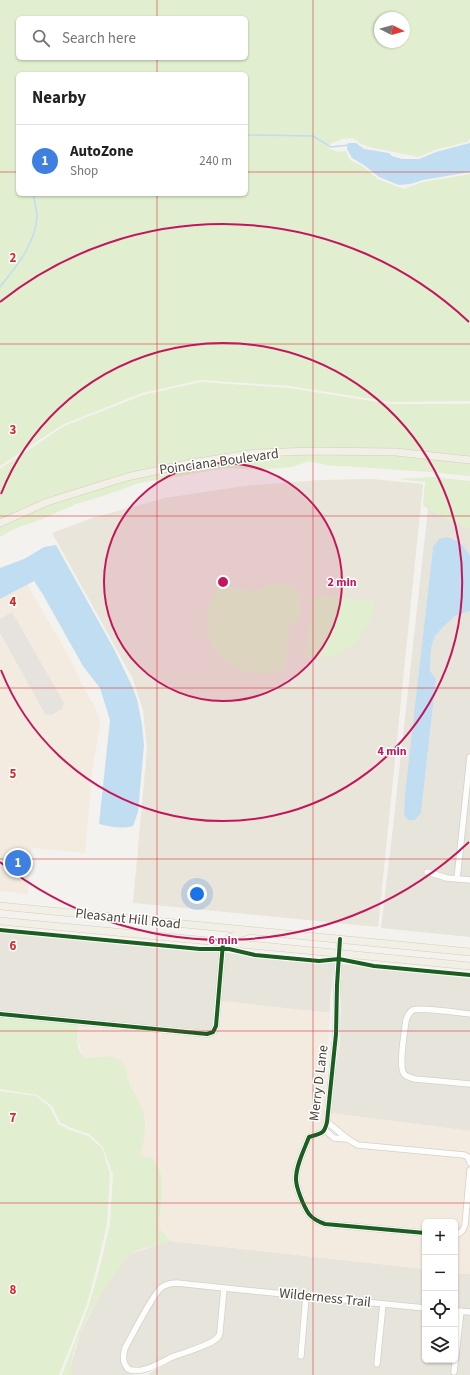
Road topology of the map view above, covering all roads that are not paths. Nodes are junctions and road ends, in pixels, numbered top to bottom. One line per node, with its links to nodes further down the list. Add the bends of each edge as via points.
1 (470, 460): 2 (main road, Poinciana Boulevard, via 396,452 257,453 127,477 47,502)
2 (0, 522)
3 (470, 757): 4 (street)
4 (467, 810): 6 (street)
5 (427, 872): 6 (street)
6 (457, 879): 7 (street)
7 (470, 880)
8 (0, 906): 10 (main road, Pleasant Hill Road)
9 (0, 921): 12 (main road, Pleasant Hill Road)
10 (250, 930): 11 (main road, Pleasant Hill Road); 12 (main road)
11 (340, 939): 13 (main road, Pleasant Hill Road); 14 (street, Merry D Lane)
12 (223, 942): 14 (main road, Pleasant Hill Road); 16 (street, via 216,1026 210,1033)
13 (470, 952)
14 (339, 953): 15 (main road, Pleasant Hill Road); 19 (street, Merry D Lane, via 336,1034)
15 (470, 966)
16 (0, 1014)
17 (470, 1014): 18 (street, via 414,1009 406,1020 401,1065 402,1073 415,1079)
18 (470, 1084)
19 (327, 1122): 20 (street, Merry D Lane); 21 (street, Merry D Lane)
20 (325, 1130): 21 (street, Merry D Lane, via 334,1138); 24 (street, Merry D Lane, via 321,1134 309,1137 298,1165 296,1179 310,1215 325,1224)
21 (346, 1139): 22 (street, Merry D Lane, via 358,1145 464,1155)
22 (470, 1163)
23 (470, 1170): 25 (street, via 466,1225)
24 (422, 1233)
25 (458, 1234)
26 (224, 1288): 26 (street, Wilderness Trail, via 178,1283 162,1287 125,1348 124,1365 138,1374 146,1373 172,1358 212,1342 220,1331); 27 (street, Wilderness Trail)
27 (306, 1296): 28 (street, Wilderness Trail); 33 (street)
28 (383, 1304): 29 (street, Wilderness Trail); 34 (street)
29 (422, 1308)
30 (458, 1311): 31 (street)
31 (470, 1312)
32 (457, 1327): 35 (street)
33 (300, 1356)
34 (377, 1364)
35 (454, 1372)

